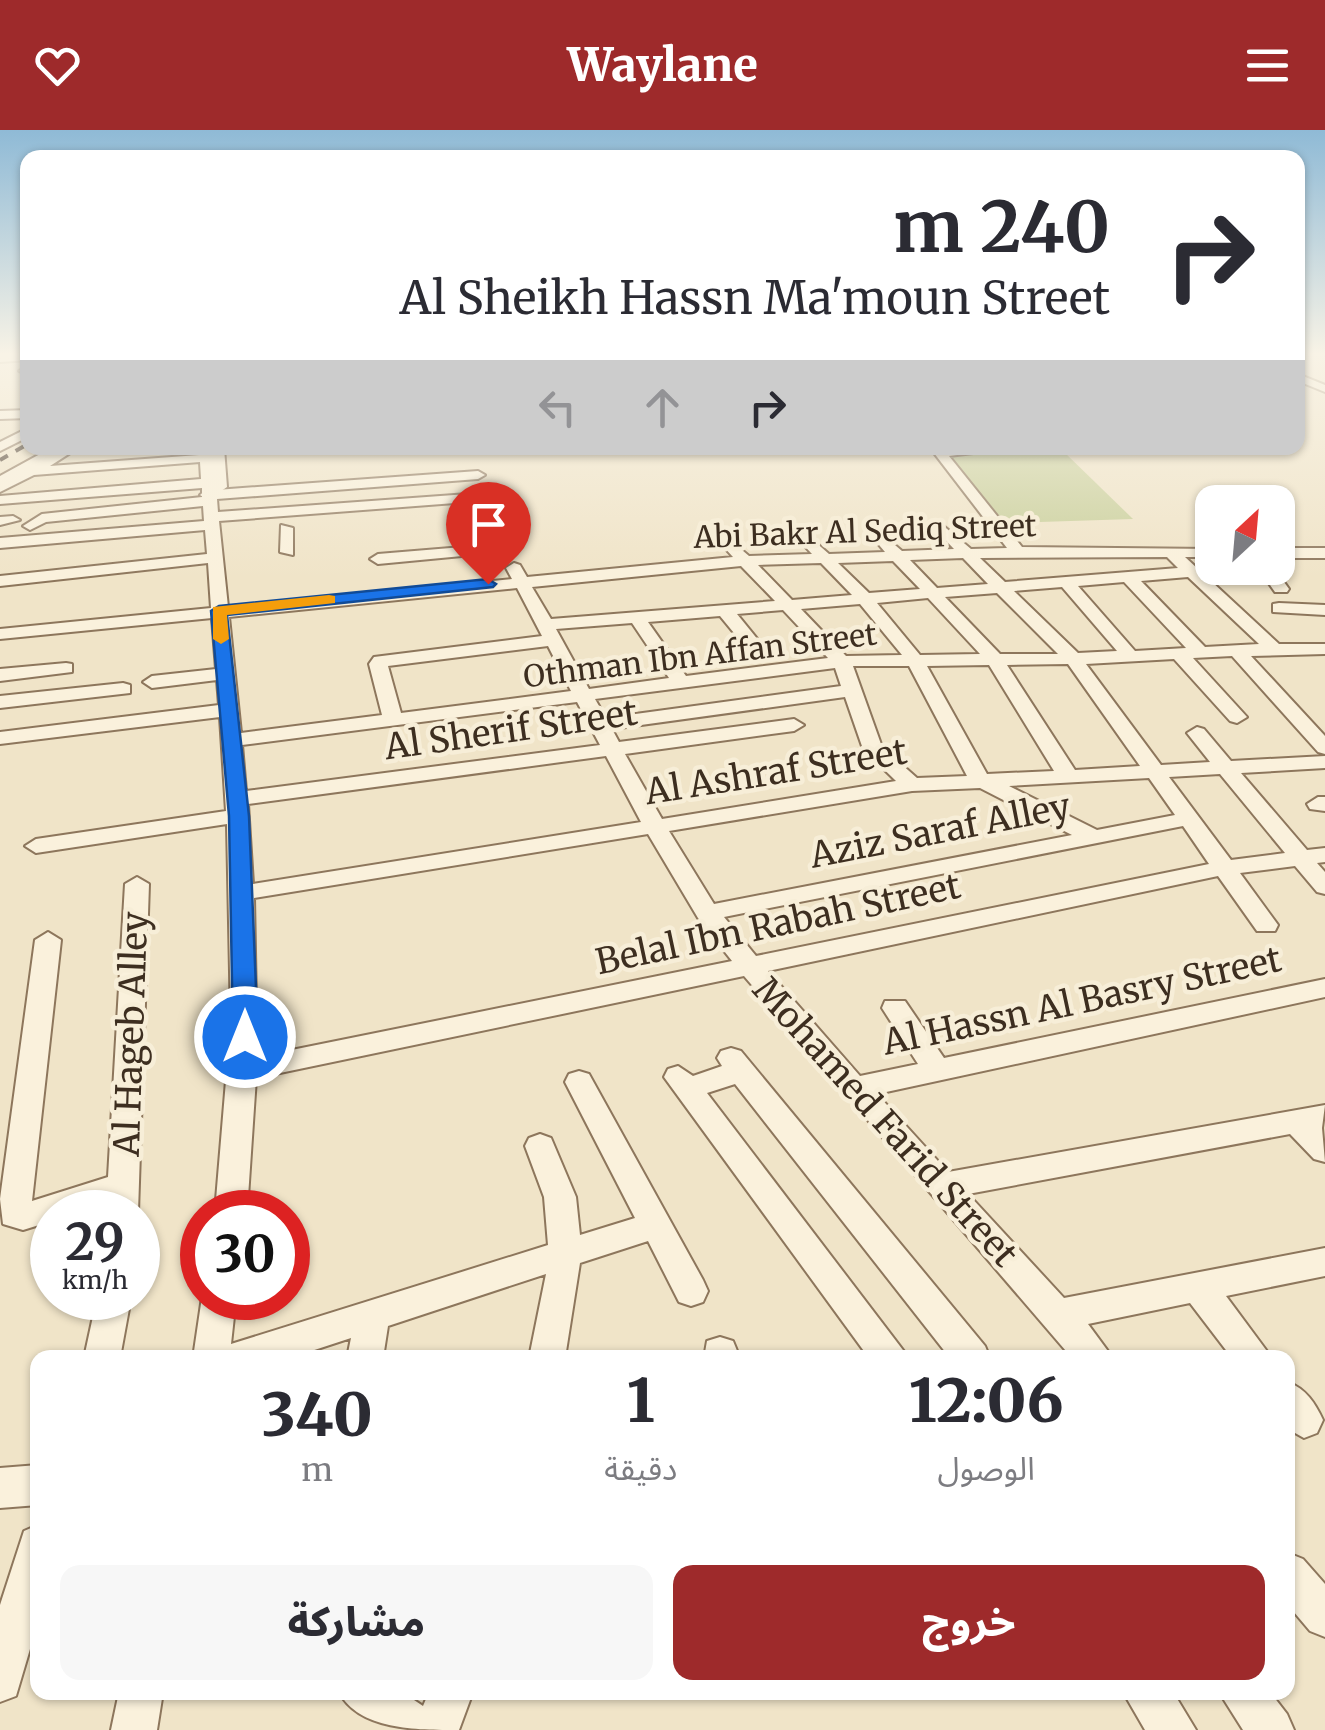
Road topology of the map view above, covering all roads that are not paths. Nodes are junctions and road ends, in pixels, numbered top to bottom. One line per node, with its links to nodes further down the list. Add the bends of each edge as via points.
1 (59, 455): 8 (street)
2 (60, 455): 6 (street)
3 (173, 455): 6 (street)
4 (209, 455): 11 (street)
5 (942, 455): 23 (street)
6 (31, 471): 8 (street)
7 (478, 476): 11 (street)
8 (0, 486)
9 (468, 498): 11 (street)
10 (0, 500): 11 (street)
11 (210, 509): 12 (street); 16 (street); 18 (street, via 164,526); 31 (street)
12 (76, 515): 14 (street); 18 (street)
13 (348, 523): 16 (street)
14 (30, 526)
15 (940, 527): 28 (street)
16 (286, 528): 22 (street)
17 (875, 532): 30 (street)
18 (66, 537): 20 (street)
19 (805, 538): 32 (street)
20 (0, 543)
21 (729, 544): 34 (street)
22 (288, 552)
23 (1018, 552): 24 (street, Abi Bakr Al Sediq Street); 28 (street, Abi Bakr Al Sediq Street)
24 (1171, 552): 25 (street, Abi Bakr Al Sediq Street); 36 (street)
25 (1195, 553)
26 (1295, 553): 27 (street)
27 (1325, 553)
28 (966, 554): 30 (street, Abi Bakr Al Sediq Street); 41 (street)
29 (412, 556): 33 (street); 35 (street); 43 (street)
30 (898, 556): 32 (street, Abi Bakr Al Sediq Street); 44 (street)
31 (214, 558): 38 (street); 50 (street)
32 (823, 558): 34 (street, Abi Bakr Al Sediq Street); 45 (street)
33 (378, 559)
34 (745, 561): 35 (street, Abi Bakr Al Sediq Street); 46 (street)
35 (511, 564): 43 (street); 55 (street, Mohamed Farid Street)
36 (1191, 572): 37 (street); 58 (street)
37 (1128, 577): 39 (street); 61 (street)
38 (0, 581)
39 (1066, 582): 41 (street); 63 (street)
40 (1278, 585): 42 (street)
41 (1000, 587): 44 (street); 64 (street)
42 (1281, 589)
43 (423, 590): 50 (street)
44 (933, 592): 45 (street); 66 (street)
45 (864, 598): 46 (street); 65 (street)
46 (786, 604): 48 (street); 67 (street)
47 (1279, 608): 49 (street)
48 (723, 609): 52 (street); 57 (street)
49 (1325, 610)
50 (219, 611): 53 (street); 69 (street)
51 (40, 614): 54 (street)
52 (636, 617): 55 (street); 72 (street)
53 (155, 618): 54 (street, via 74,633); 56 (street)
54 (7, 626)
55 (549, 632): 75 (street, Mohamed Farid Street); 79 (street, via 380,661)
56 (155, 645)
57 (754, 646)
58 (1274, 649): 59 (street, Othman Ibn Affan Street); 60 (street, Othman Ibn Affan Street)
59 (1324, 650)
60 (1239, 653): 61 (street, Othman Ibn Affan Street); 85 (street)
61 (1202, 654): 62 (street, Othman Ibn Affan Street)
62 (1180, 655): 63 (street, Othman Ibn Affan Street); 78 (street)
63 (1131, 657): 64 (street, Othman Ibn Affan Street)
64 (1073, 659): 66 (street, Othman Ibn Affan Street); 88 (street)
65 (915, 660): 66 (street, Othman Ibn Affan Street); 67 (street, Othman Ibn Affan Street); 90 (street)
66 (995, 660): 89 (street)
67 (842, 662): 72 (street, Othman Ibn Affan Street); 74 (street)
68 (66, 668): 70 (street)
69 (224, 674): 71 (street); 77 (street)
70 (0, 675)
71 (152, 682)
72 (682, 684): 75 (street, Othman Ibn Affan Street)
73 (123, 689): 76 (street)
74 (854, 690): 82 (street); 91 (street, via 873,749)
75 (585, 697): 79 (street, Othman Ibn Affan Street); 82 (street, Mohamed Farid Street)
76 (0, 702)
77 (230, 710): 83 (street); 84 (street)
78 (1236, 717)
79 (393, 720): 83 (street, Othman Ibn Affan Street)
80 (794, 725): 82 (street, Al Sherif Street)
81 (1197, 733): 87 (street)
82 (606, 737): 92 (street, Al Sherif Street); 94 (street, Mohamed Farid Street)
83 (232, 740): 92 (street)
84 (2, 742)
85 (1325, 748)
86 (1325, 762): 87 (street, Al Ashraf Street)
87 (1225, 767): 88 (street, Al Ashraf Street); 97 (street)
88 (1152, 770): 89 (street, Al Ashraf Street); 93 (street)
89 (1067, 774): 90 (street, Al Ashraf Street)
90 (979, 779): 91 (street, Al Ashraf Street); 95 (street)
91 (912, 784): 94 (street, Al Ashraf Street)
92 (238, 807): 96 (street, Al Sherif Street); 101 (street)
93 (1187, 819): 95 (street, Aziz Saraf Alley); 98 (street)
94 (655, 826): 101 (street, Al Ashraf Street); 102 (street, Mohamed Farid Street)
95 (1094, 837): 102 (street, Aziz Saraf Alley)
96 (36, 846)
97 (1312, 856): 98 (street, Belal Ibn Rabah Street); 100 (street)
98 (1222, 868): 103 (street); 105 (street, Belal Ibn Rabah Street)
99 (137, 884): 116 (street, Al Hageb Alley)
100 (1325, 887)
101 (242, 892): 108 (street)
102 (707, 913): 105 (street, Mohamed Farid Street)
103 (1266, 925)
104 (48, 940): 118 (street, Al Hageb Alley, via 14,1216)
105 (747, 966): 108 (street, Belal Ibn Rabah Street); 111 (street, Mohamed Farid Street)
106 (1323, 992): 109 (street, Al Hassn Al Basry Street)
107 (895, 1008): 109 (street)
108 (246, 1070): 117 (street)
109 (936, 1070): 111 (street, Al Hassn Al Basry Street)
110 (580, 1082): 119 (street)
111 (854, 1088): 115 (street, Mohamed Farid Street)
112 (1310, 1119): 114 (street); 115 (street)
113 (540, 1146): 120 (street, via 562,1196)
114 (1325, 1150)
115 (942, 1186): 125 (street, Mohamed Farid Street)
116 (123, 1190)
117 (233, 1190)
118 (30, 1216)
119 (656, 1224): 120 (street); 123 (street)
120 (565, 1254): 124 (street); 132 (street)
121 (1325, 1262): 122 (street)
122 (1198, 1288): 125 (street); 136 (street)
123 (691, 1290)
124 (373, 1314): 130 (street); 131 (street)
125 (1056, 1314): 135 (street, Mohamed Farid Street)
126 (110, 1320): 128 (street)
127 (216, 1320): 129 (street)
128 (104, 1350)
129 (212, 1350)
130 (263, 1350)
131 (366, 1350)
132 (549, 1350)
133 (884, 1350): 134 (street, via 682,1083 736,1064)
134 (966, 1350)
135 (1088, 1350)
136 (1248, 1350)
137 (30, 1486): 138 (street)
138 (0, 1488)
139 (30, 1573): 142 (street)
140 (1295, 1582): 141 (street)
141 (1325, 1616)
142 (0, 1680)
143 (140, 1700): 148 (street)
144 (373, 1700): 149 (street)
145 (447, 1700): 150 (street)
146 (1151, 1700): 151 (street)
147 (1247, 1700): 152 (street)
148 (134, 1730)
149 (420, 1730)
150 (436, 1730)
151 (1173, 1730)
152 (1271, 1730)

